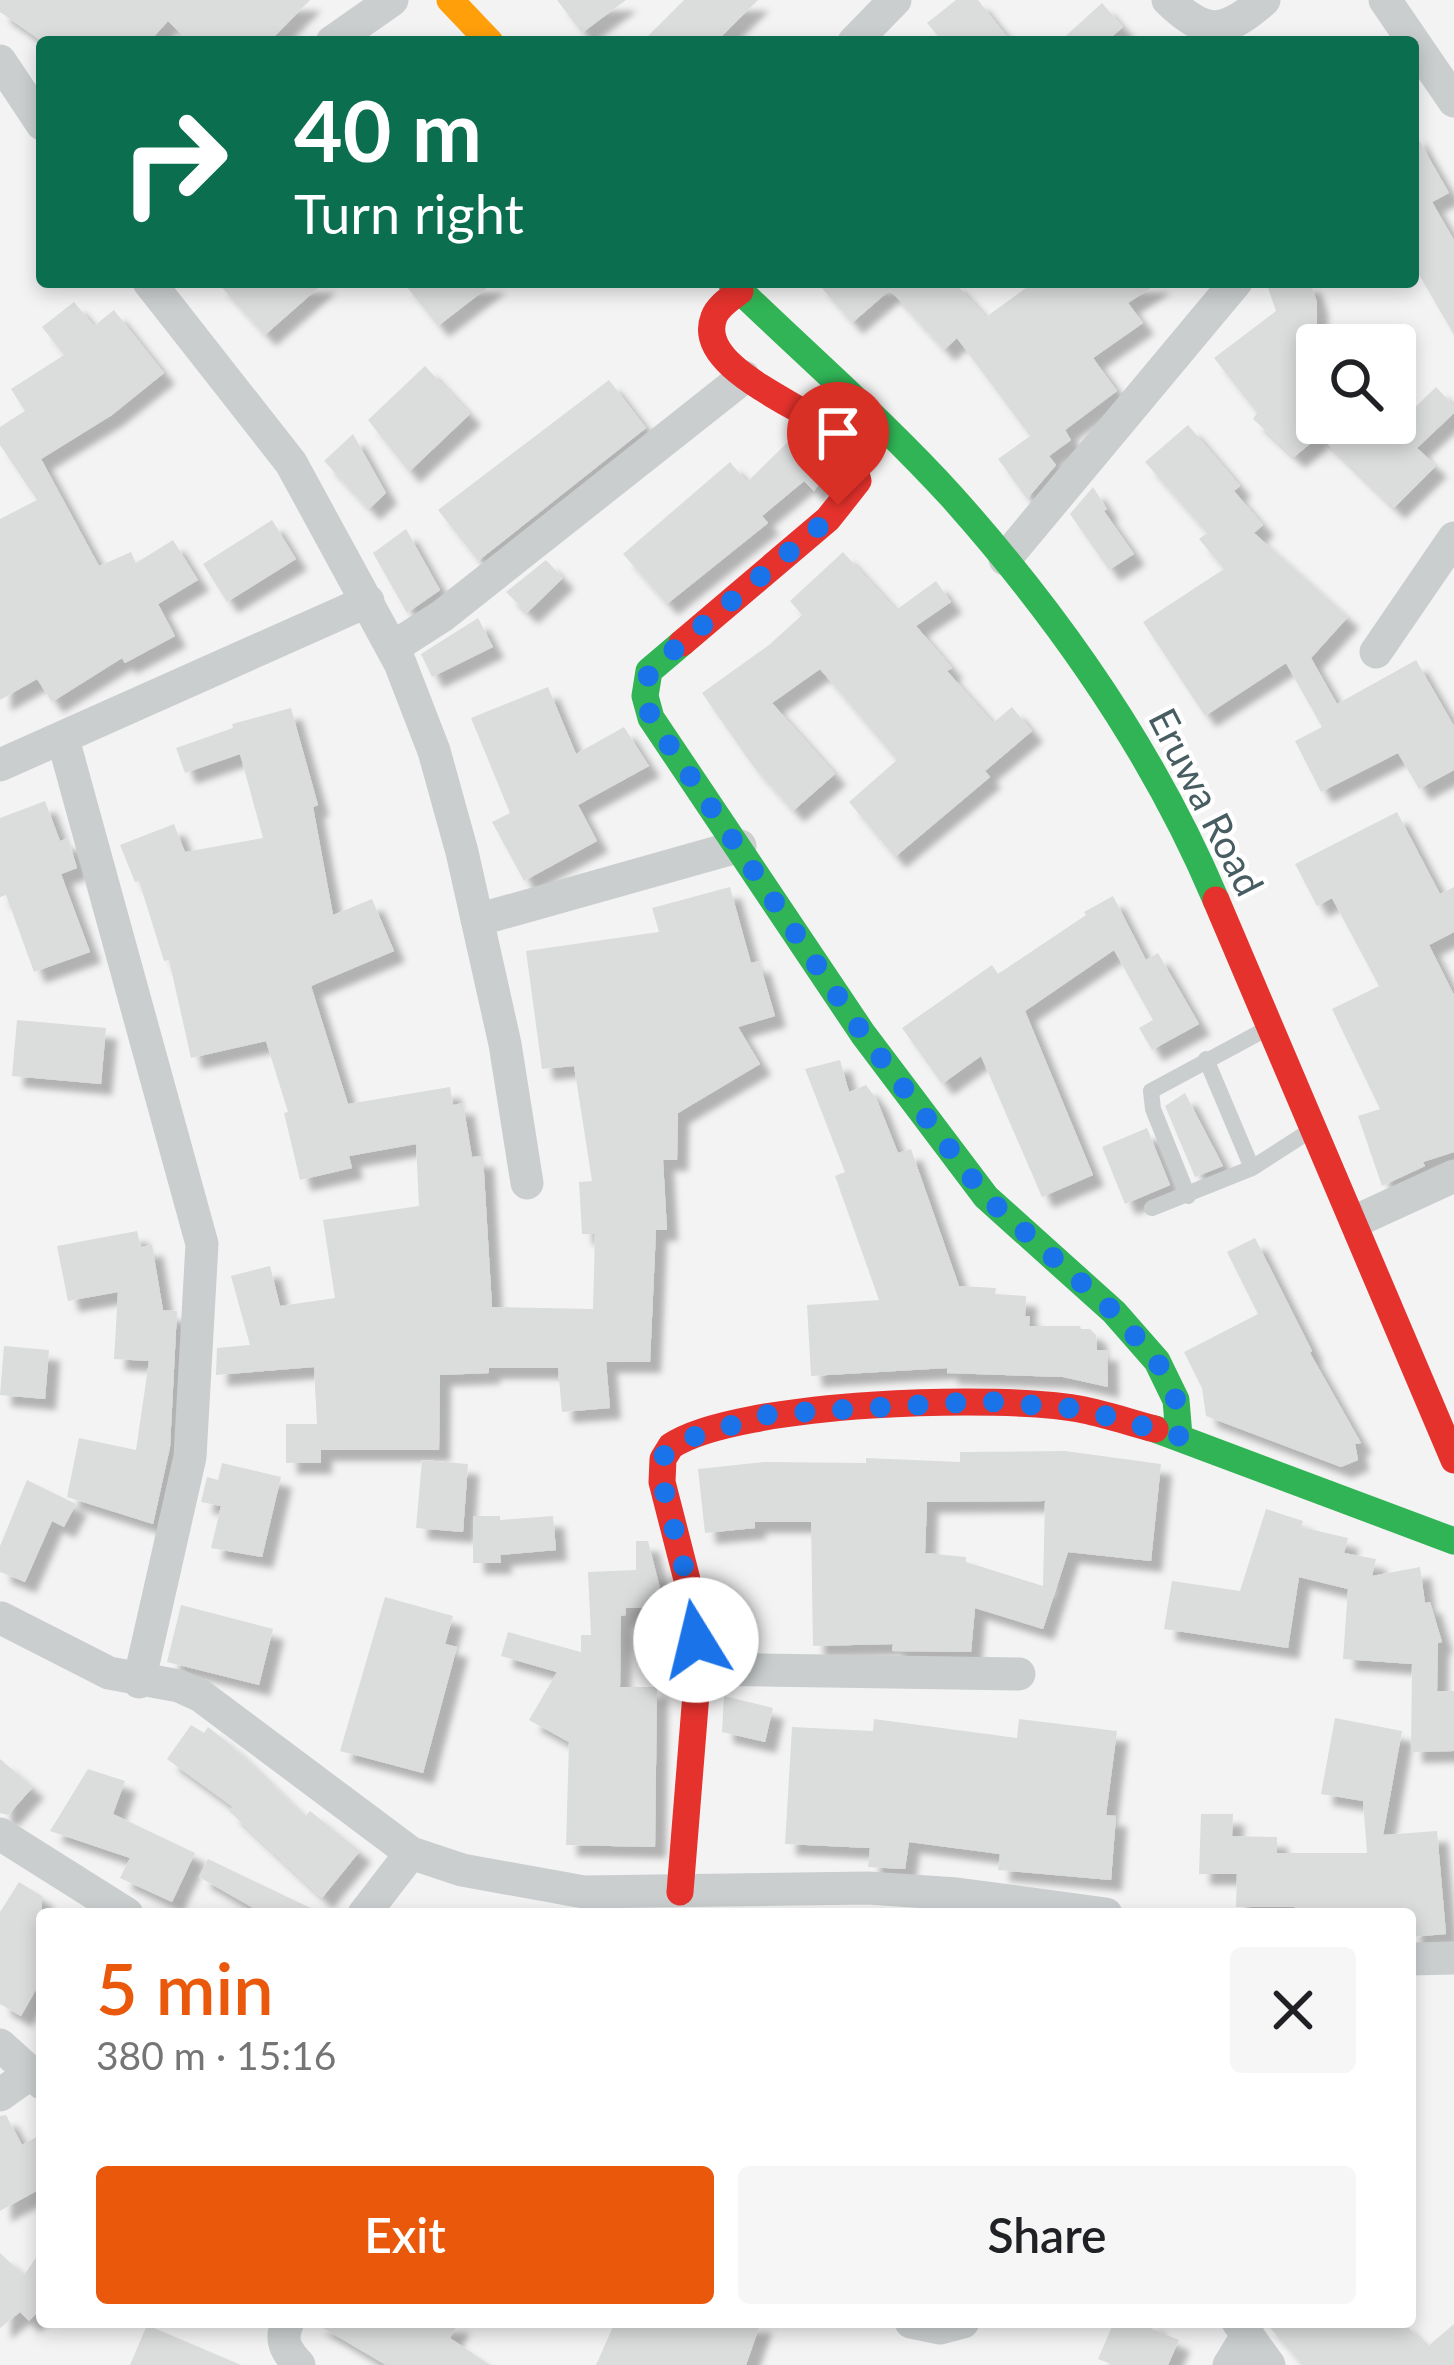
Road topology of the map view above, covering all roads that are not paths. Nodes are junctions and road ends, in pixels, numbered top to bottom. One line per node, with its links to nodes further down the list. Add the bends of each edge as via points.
1 (392, 0): 7 (street)
2 (450, 0): 8 (street)
3 (895, 0): 9 (street)
4 (1168, 0): 5 (street, via 1208,28 1226,27)
5 (1264, 0)
6 (1385, 0): 10 (street)
7 (341, 36)
8 (484, 36)
9 (860, 36)
10 (1411, 36)
11 (1419, 47): 13 (street)
12 (0, 61): 14 (street)
13 (1452, 92)
14 (36, 115)
15 (153, 288): 22 (street, via 291,463)
16 (734, 288): 19 (street, via 711,332)
17 (738, 288): 21 (street, Eruwa Road)
18 (1231, 288): 21 (street)
19 (744, 377): 23 (street); 27 (street, via 840,438 859,482 828,519 649,671 651,718)
20 (1454, 538): 24 (street)
21 (1005, 559): 29 (street, Eruwa Road, via 1103,689 1197,854)
22 (368, 601): 23 (street); 25 (street)
23 (392, 648): 28 (street, via 434,751)
24 (1376, 652)
25 (63, 739): 26 (street); 44 (street, via 202,1244 190,1457)
26 (0, 765)
27 (740, 846): 28 (street); 38 (street, via 863,1034 986,1197 1157,1361 1176,1400)
28 (477, 920): 34 (street)
29 (1270, 1027): 30 (lane); 31 (street, Eruwa Road)
30 (1206, 1059): 32 (lane); 35 (lane, via 1151,1091)
31 (1313, 1129): 32 (lane); 37 (street, Eruwa Road)
32 (1252, 1168): 35 (lane)
33 (1454, 1176): 37 (street)
34 (527, 1183)
35 (1188, 1196): 36 (lane)
36 (1151, 1208)
37 (1356, 1221): 39 (street, Eruwa Road)
38 (1179, 1436): 40 (street); 42 (street, via 1081,1409 984,1401 770,1414 676,1442 660,1463 695,1611)
39 (1454, 1460)
40 (1454, 1541)
41 (2, 1618): 44 (street)
42 (698, 1669): 43 (street); 47 (street)
43 (1019, 1674)
44 (139, 1682): 46 (street, via 201,1696)
45 (0, 1834): 48 (street)
46 (411, 1853): 47 (street, via 462,1870); 49 (street)
47 (666, 1899): 50 (street, via 868,1888)
48 (117, 1908)
49 (369, 1908)
50 (1062, 1908)
51 (1454, 1958): 52 (street)
52 (1416, 1960)
53 (0, 2045): 54 (street)
54 (36, 2078): 55 (street)
55 (0, 2096)
56 (284, 2328): 58 (street, via 285,2349)
57 (1243, 2328): 59 (street); 60 (street)
58 (299, 2365)
59 (1229, 2365)
60 (1269, 2365)

